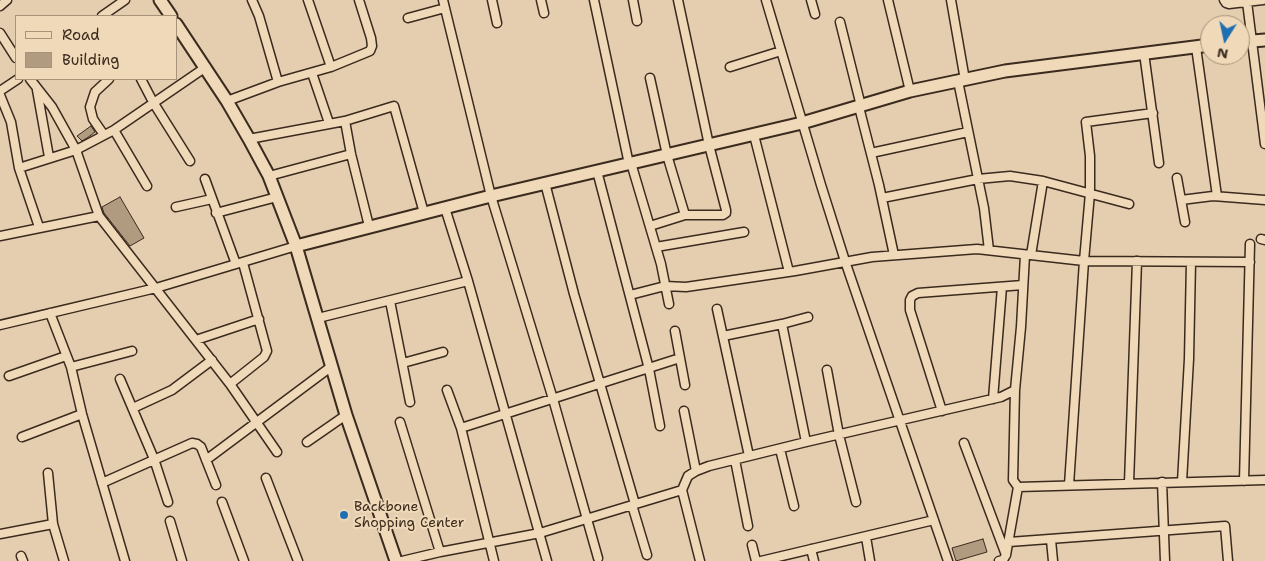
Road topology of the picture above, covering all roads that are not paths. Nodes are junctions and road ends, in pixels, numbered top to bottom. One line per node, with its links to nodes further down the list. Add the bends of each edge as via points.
1 (7, 0): 20 (street)
2 (125, 0): 23 (street)
3 (160, 0): 24 (street)
4 (252, 0): 50 (street)
5 (308, 0): 42 (street)
6 (359, 0): 42 (street, via 371,38 370,51)
7 (492, 0): 29 (street)
8 (541, 0): 21 (street)
9 (594, 0): 74 (street)
10 (632, 0): 27 (street)
11 (678, 0): 67 (street)
12 (766, 0): 36 (street)
13 (888, 0): 52 (street)
14 (951, 0): 49 (street)
15 (1224, 0): 18 (street, via 1229,4)
16 (1263, 0): 18 (street)
17 (813, 1): 22 (street)
18 (1247, 2): 25 (street)
19 (444, 4): 26 (street); 86 (street)
20 (0, 6)
21 (544, 13)
22 (815, 14)
23 (103, 15)
24 (170, 15)
25 (1247, 15)
26 (408, 18)
27 (637, 21)
28 (840, 22): 56 (street)
29 (497, 23)
30 (178, 27): 40 (street)
31 (0, 33): 38 (street)
32 (1265, 40): 33 (street)
33 (1250, 42)
34 (1200, 46): 35 (street)
35 (1196, 47): 37 (street); 87 (street)
36 (781, 50): 41 (street); 59 (street)
37 (1144, 53): 49 (street); 57 (street)
38 (15, 56)
39 (1250, 63): 66 (street)
40 (206, 67): 54 (street); 55 (street)
41 (730, 67)
42 (331, 68): 43 (street)
43 (312, 73): 50 (street); 60 (street)
44 (650, 78): 71 (street)
45 (17, 80): 53 (street)
46 (31, 80): 51 (street)
47 (107, 80): 64 (street, via 95,92 90,107 93,119)
48 (142, 80): 55 (street)
49 (962, 80): 52 (street); 62 (street)
50 (278, 82): 54 (street)
51 (37, 88): 68 (street, via 52,107); 72 (street)
52 (910, 92): 56 (street)
53 (0, 93): 76 (street, via 11,122)
54 (227, 101): 65 (street)
55 (153, 102): 61 (street); 73 (street)
56 (860, 106): 59 (street); 69 (street)
57 (1153, 113): 75 (street); 85 (street, via 1086,122)
58 (346, 121): 60 (street); 70 (street); 97 (street, via 394,106)
59 (802, 123): 63 (street); 112 (street)
60 (329, 124): 65 (street)
61 (114, 130): 64 (street); 84 (street)
62 (968, 132): 69 (street); 81 (street)
63 (754, 134): 67 (street); 118 (street)
64 (104, 135): 68 (street)
65 (249, 138): 78 (street)
66 (1265, 144)
67 (709, 145): 71 (street); 98 (street, via 726,213)
68 (76, 150): 72 (street); 99 (street)
69 (871, 153): 89 (street)
70 (351, 154): 78 (street); 101 (street)
71 (667, 155): 74 (street); 98 (street)
72 (49, 157): 76 (street)
73 (190, 161)
74 (630, 163): 77 (street); 102 (street)
75 (1159, 163)
76 (20, 168): 103 (street)
77 (597, 171): 83 (street); 124 (street)
78 (268, 176): 88 (street)
79 (1177, 178): 91 (street)
80 (205, 179): 90 (street)
81 (978, 179): 82 (street, via 1010,176); 89 (street); 109 (street)
82 (1042, 181): 85 (street); 111 (street)
83 (546, 183): 86 (street); 150 (street)
84 (147, 186)
85 (1090, 193): 93 (street); 113 (street)
86 (491, 196): 95 (street); 154 (street)
87 (1217, 196): 91 (street); 92 (street)
88 (276, 197): 96 (street); 107 (street)
89 (882, 198): 110 (street)
90 (212, 200): 94 (street); 96 (street)
91 (1181, 200): 100 (street)
92 (1265, 200)
93 (1129, 204)
94 (176, 207)
95 (445, 208): 97 (street); 119 (street)
96 (216, 213): 117 (street)
97 (424, 213): 101 (street)
98 (685, 215): 102 (street)
99 (99, 216): 103 (street); 123 (street)
100 (1185, 222)
101 (369, 226): 107 (street)
102 (650, 226): 108 (street)
103 (39, 227): 105 (street)
104 (744, 232): 108 (street)
105 (0, 236)
106 (1250, 244): 116 (street)
107 (296, 246): 117 (street); 130 (street)
108 (656, 247): 121 (street)
109 (989, 250): 110 (street); 111 (street)
110 (894, 255): 112 (street)
111 (1028, 255): 113 (street); 120 (street)
112 (845, 261): 118 (street); 164 (street)
113 (1084, 261): 114 (street); 189 (street)
114 (1137, 261): 115 (street); 187 (street)
115 (1191, 262): 116 (street); 185 (street)
116 (1250, 262): 183 (street)
117 (239, 264): 123 (street); 131 (street)
118 (789, 272): 121 (street, via 686,287)
119 (468, 281): 125 (street); 160 (street)
120 (1023, 285): 122 (street); 153 (street)
121 (666, 286): 124 (street); 126 (street)
122 (1002, 287): 155 (street); 159 (street, via 918,293 910,300 910,310)
123 (156, 288): 128 (street); 136 (street)
124 (630, 294): 145 (street)
125 (390, 301): 130 (street); 142 (street)
126 (669, 304)
127 (717, 309): 135 (street)
128 (50, 314): 133 (street); 139 (street)
129 (808, 317): 132 (street)
130 (318, 318): 143 (street)
131 (258, 319): 136 (street); 149 (street, via 267,346 266,354)
132 (782, 324): 135 (street); 171 (street)
133 (0, 325)
134 (675, 331): 140 (street)
135 (723, 336): 175 (street)
136 (196, 340): 141 (street)
137 (132, 351): 144 (street)
138 (443, 352): 142 (street)
139 (66, 356): 144 (street); 147 (street)
140 (680, 358): 145 (street); 151 (street)
141 (212, 360): 149 (street); 157 (street, via 172,390)
142 (403, 363): 156 (street)
143 (332, 366): 162 (street); 163 (street)
144 (71, 367): 161 (street)
145 (649, 369): 150 (street); 166 (street)
146 (827, 370): 168 (street)
147 (9, 376)
148 (120, 378): 157 (street)
149 (230, 384): 163 (street)
150 (600, 384): 154 (street); 195 (street)
151 (685, 385)
152 (447, 390): 167 (street)
153 (1014, 390): 155 (street); 190 (street, via 1014,480)
154 (553, 399): 160 (street); 197 (street)
155 (992, 399): 159 (street)
156 (410, 402)
157 (133, 408): 176 (street)
158 (684, 411): 179 (street)
159 (942, 411): 164 (street)
160 (506, 413): 167 (street); 203 (street)
161 (82, 414): 169 (street); 186 (street)
162 (346, 415): 170 (street); 220 (street)
163 (257, 421): 174 (street); 177 (street)
164 (900, 421): 168 (street); 198 (street)
165 (400, 422): 211 (street)
166 (660, 426)
167 (461, 428): 208 (street)
168 (840, 435): 171 (street); 194 (street)
169 (22, 438)
170 (307, 442)
171 (806, 442): 173 (street)
172 (964, 443): 213 (street)
173 (780, 449): 175 (street); 196 (street)
174 (278, 452)
175 (749, 456): 178 (street)
176 (154, 459): 177 (street, via 192,442 201,447); 186 (street); 192 (street)
177 (206, 460): 188 (street)
178 (735, 460): 179 (street); 201 (street)
179 (696, 471): 191 (street, via 688,476)
180 (48, 473): 200 (street)
181 (266, 478): 219 (street)
182 (1265, 480): 183 (street)
183 (1244, 481): 185 (street)
184 (1162, 482): 185 (street); 187 (street); 202 (street)
185 (1182, 482)
186 (102, 483): 216 (street)
187 (1129, 483): 189 (street)
188 (216, 485)
189 (1069, 485): 190 (street)
190 (1018, 487): 207 (street)
191 (682, 490): 195 (street); 224 (street)
192 (168, 502)
193 (222, 502): 218 (street)
194 (856, 502)
195 (633, 505): 197 (street); 212 (street)
196 (794, 506)
197 (586, 520): 203 (street); 214 (street)
198 (934, 520): 205 (street); 229 (street)
199 (170, 521): 217 (street)
200 (54, 524): 204 (street); 215 (street)
201 (748, 526)
202 (1164, 531): 206 (street); 232 (street); 233 (street, via 1225,526)
203 (540, 533): 208 (street); 223 (street)
204 (0, 534)
205 (866, 537): 210 (street); 228 (street)
206 (1051, 540): 207 (street); 231 (street)
207 (1009, 542): 213 (street)
208 (489, 543): 211 (street); 222 (street)
209 (752, 545): 225 (street)
210 (812, 550): 226 (street); 227 (street)
211 (438, 555): 221 (street)
212 (647, 555)
213 (1006, 555): 230 (street)
214 (598, 558)
215 (64, 561)
216 (125, 561)
217 (182, 561)
218 (244, 561)
219 (298, 561)
220 (396, 561)
221 (402, 561)
222 (494, 561)
223 (547, 561)
224 (700, 561)
225 (756, 561)
226 (761, 561)
227 (814, 561)
228 (870, 561)
229 (948, 561)
230 (999, 561)
231 (1052, 561)
232 (1165, 561)
233 (1228, 561)

